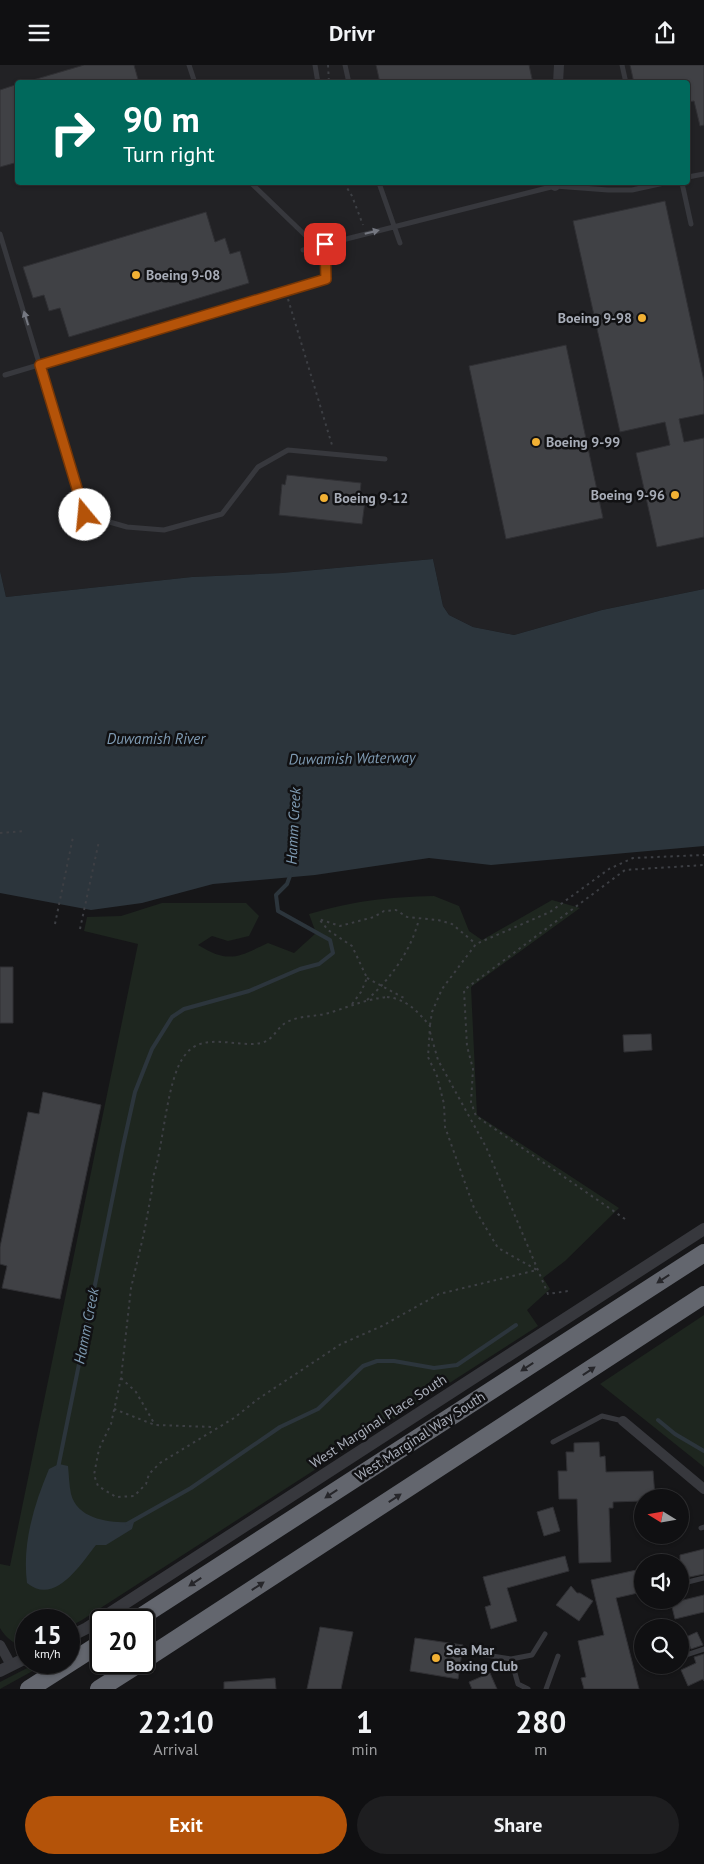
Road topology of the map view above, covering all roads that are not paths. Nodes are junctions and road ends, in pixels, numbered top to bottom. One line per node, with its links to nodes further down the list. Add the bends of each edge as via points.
1 (189, 65): 6 (lane)
2 (315, 65): 7 (lane)
3 (345, 65): 8 (lane)
4 (559, 65): 9 (street)
5 (622, 65): 10 (lane)
6 (194, 80)
7 (318, 80)
8 (348, 80)
9 (558, 80)
10 (625, 80)
11 (704, 174): 12 (lane)
12 (690, 177)
13 (253, 185): 23 (lane, via 305,235)
14 (380, 185): 20 (lane)
15 (551, 185): 20 (lane)
16 (563, 185): 17 (lane, via 608,191 632,190)
17 (646, 185)
18 (682, 185): 19 (lane)
19 (691, 224)
20 (394, 227): 22 (lane); 23 (lane, one-way to 20)
21 (0, 234): 25 (lane, one-way to 21)
22 (400, 243)
23 (325, 244): 24 (lane); 25 (lane, via 326,279)
24 (303, 250)
25 (40, 365): 26 (lane); 27 (lane, via 85,515 127,527 164,530 222,514 258,467 288,450)
26 (5, 375)
27 (386, 459)
28 (704, 1229): 37 (street, West Marginal Place South)
29 (704, 1253): 36 (highway, West Marginal Way South, one-way to 36)
30 (704, 1295): 42 (highway, one-way to 30)
31 (623, 1421): 32 (lane, via 602,1417); 33 (street)
32 (553, 1442)
33 (704, 1489)
34 (704, 1578): 35 (lane)
35 (689, 1582)
36 (153, 1609)
37 (80, 1630)
38 (545, 1633): 46 (lane, via 532,1655)
39 (0, 1645): 47 (street)
40 (704, 1649): 44 (lane)
41 (90, 1650): 49 (highway)
42 (155, 1653)
43 (479, 1654): 46 (lane)
44 (689, 1654)
45 (558, 1656): 52 (lane)
46 (511, 1659): 51 (lane, via 518,1684)
47 (5, 1668)
48 (123, 1674): 50 (highway)
49 (30, 1689)
50 (99, 1689)
51 (528, 1689)
52 (546, 1689)

